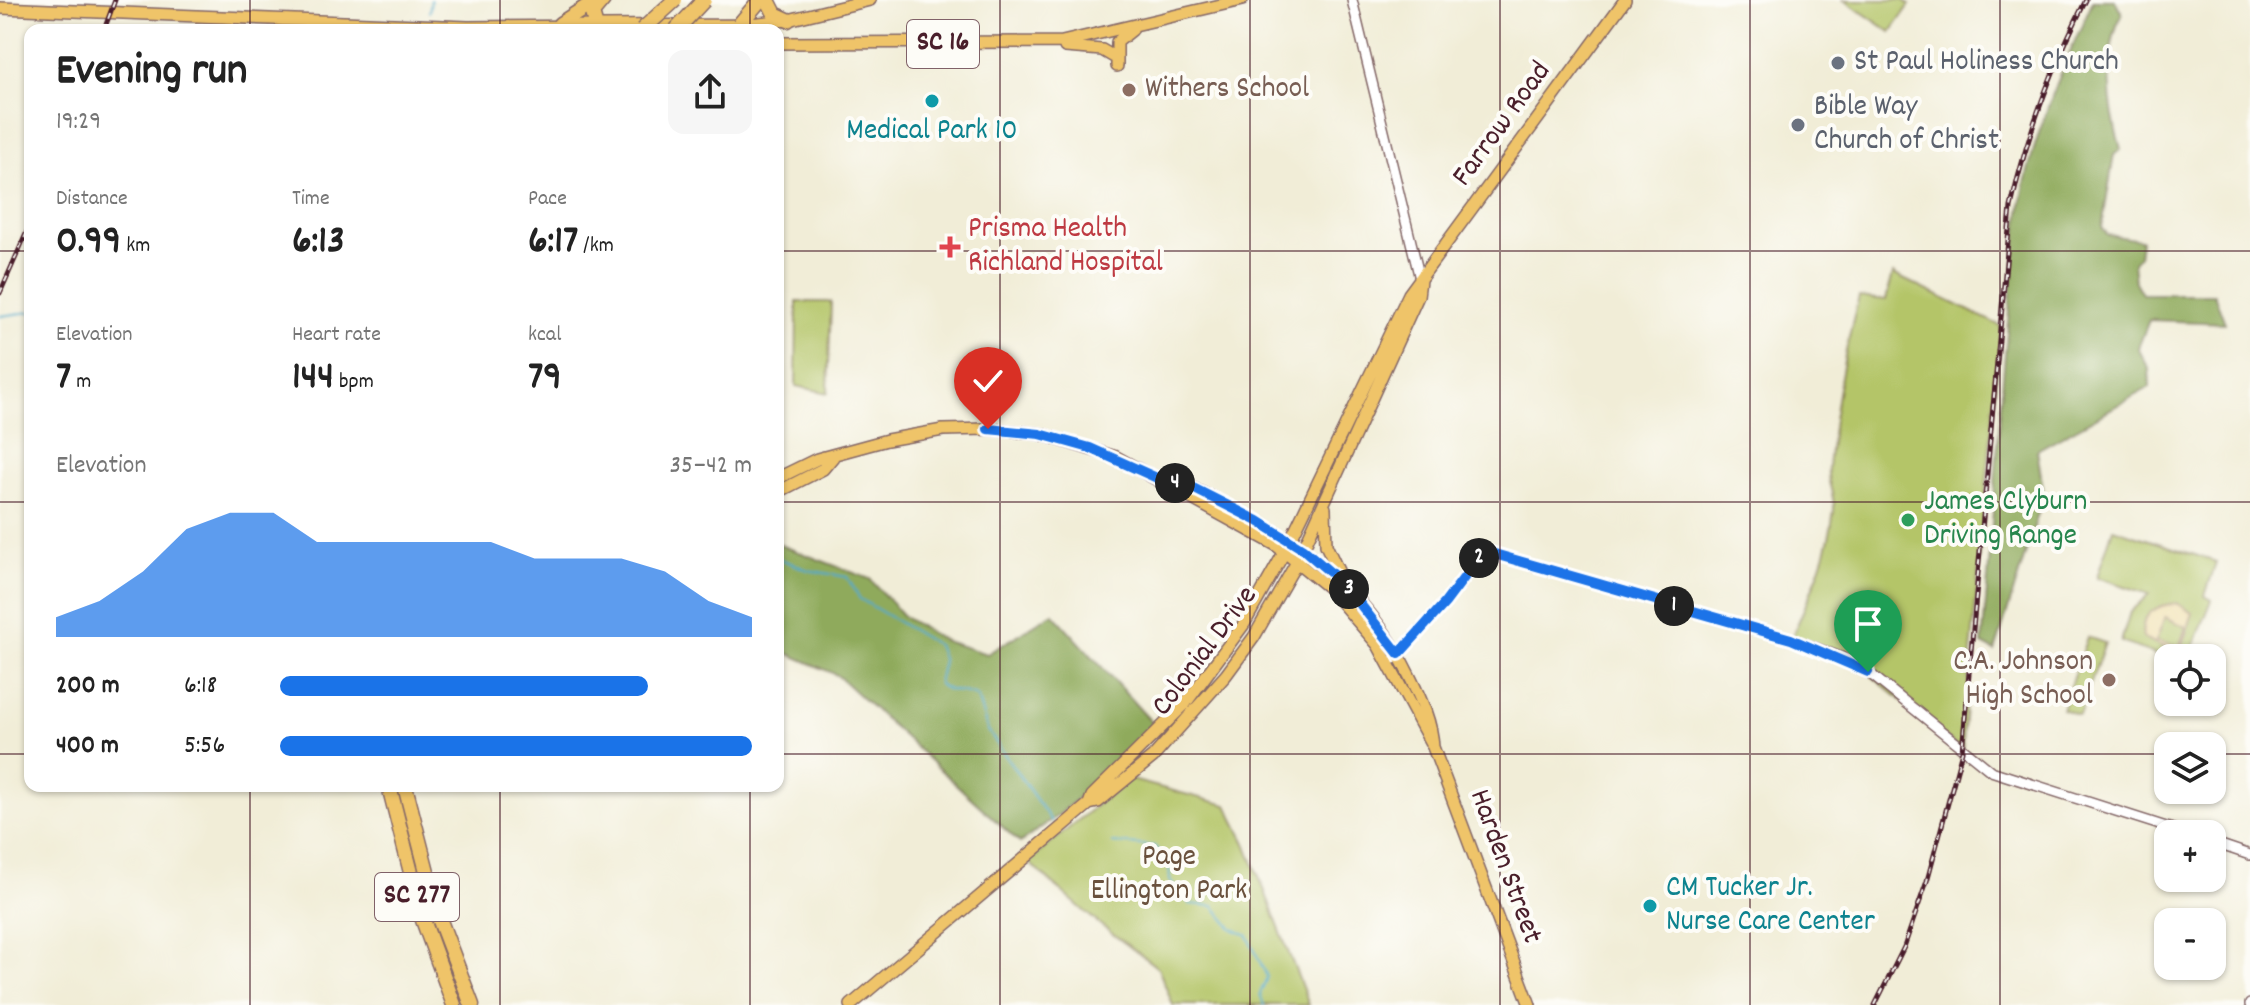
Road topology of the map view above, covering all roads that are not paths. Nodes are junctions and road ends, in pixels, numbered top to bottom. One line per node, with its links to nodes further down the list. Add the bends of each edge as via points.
1 (597, 0): 16 (highway)
2 (603, 0): 17 (highway, via 592,13)
3 (675, 0): 18 (highway, bridge)
4 (705, 0): 19 (highway, bridge)
5 (760, 0): 20 (highway)
6 (768, 0): 13 (highway, via 775,14)
7 (870, 0): 13 (main road, SC 16)
8 (1242, 0): 22 (main road, SC 16)
9 (1352, 0): 28 (street, Colonial Drive)
10 (1625, 0): 28 (main road, Farrow Road)
11 (0, 8): 14 (main road, SC 16)
12 (524, 12): 15 (main road)
13 (788, 20): 21 (main road, SC 16); 23 (main road)
14 (394, 24)
15 (532, 24): 16 (main road, SC 16)
16 (560, 24)
17 (594, 24)
18 (649, 24)
19 (682, 24)
20 (740, 24)
21 (762, 24)
22 (1142, 25): 27 (main road, SC 16); 27 (main road, via 1119,39 1116,62 1097,49)
23 (784, 27)
24 (784, 33): 26 (main road)
25 (784, 43): 26 (main road, SC 16)
26 (792, 43): 27 (main road, SC 16)
27 (1049, 43)
28 (1420, 279): 32 (main road, Colonial Drive, via 1418,296); 33 (main road, Colonial Drive)
29 (833, 457): 30 (main road, Harden Street); 31 (main road, Harden Street, via 823,469); 33 (main road, Harden Street, via 916,434 988,429 1040,434 1090,448)
30 (784, 475)
31 (784, 489)
32 (1325, 500): 34 (main road, Colonial Drive); 35 (main road, via 1326,545)
33 (1288, 545): 34 (main road, Harden Street); 39 (main road, Colonial Drive, via 1216,665)
34 (1300, 554): 35 (main road, Harden Street); 36 (main road, Harden Street); 39 (main road, Colonial Drive, via 1254,637 1226,675 1153,757)
35 (1346, 586): 36 (main road, Harden Street)
36 (1394, 658): 40 (street, via 1484,551 1843,658 1998,774); 46 (main road, Harden Street, via 1425,711 1433,747)
37 (391, 792): 43 (highway, SC 277, via 423,920)
38 (407, 792): 44 (highway, SC 277, via 439,918)
39 (1089, 804): 45 (main road, Colonial Drive)
40 (2154, 823)
41 (2226, 847): 42 (street)
42 (2250, 855)
43 (454, 1005)
44 (472, 1005)
45 (851, 1005)
46 (1530, 1005)

